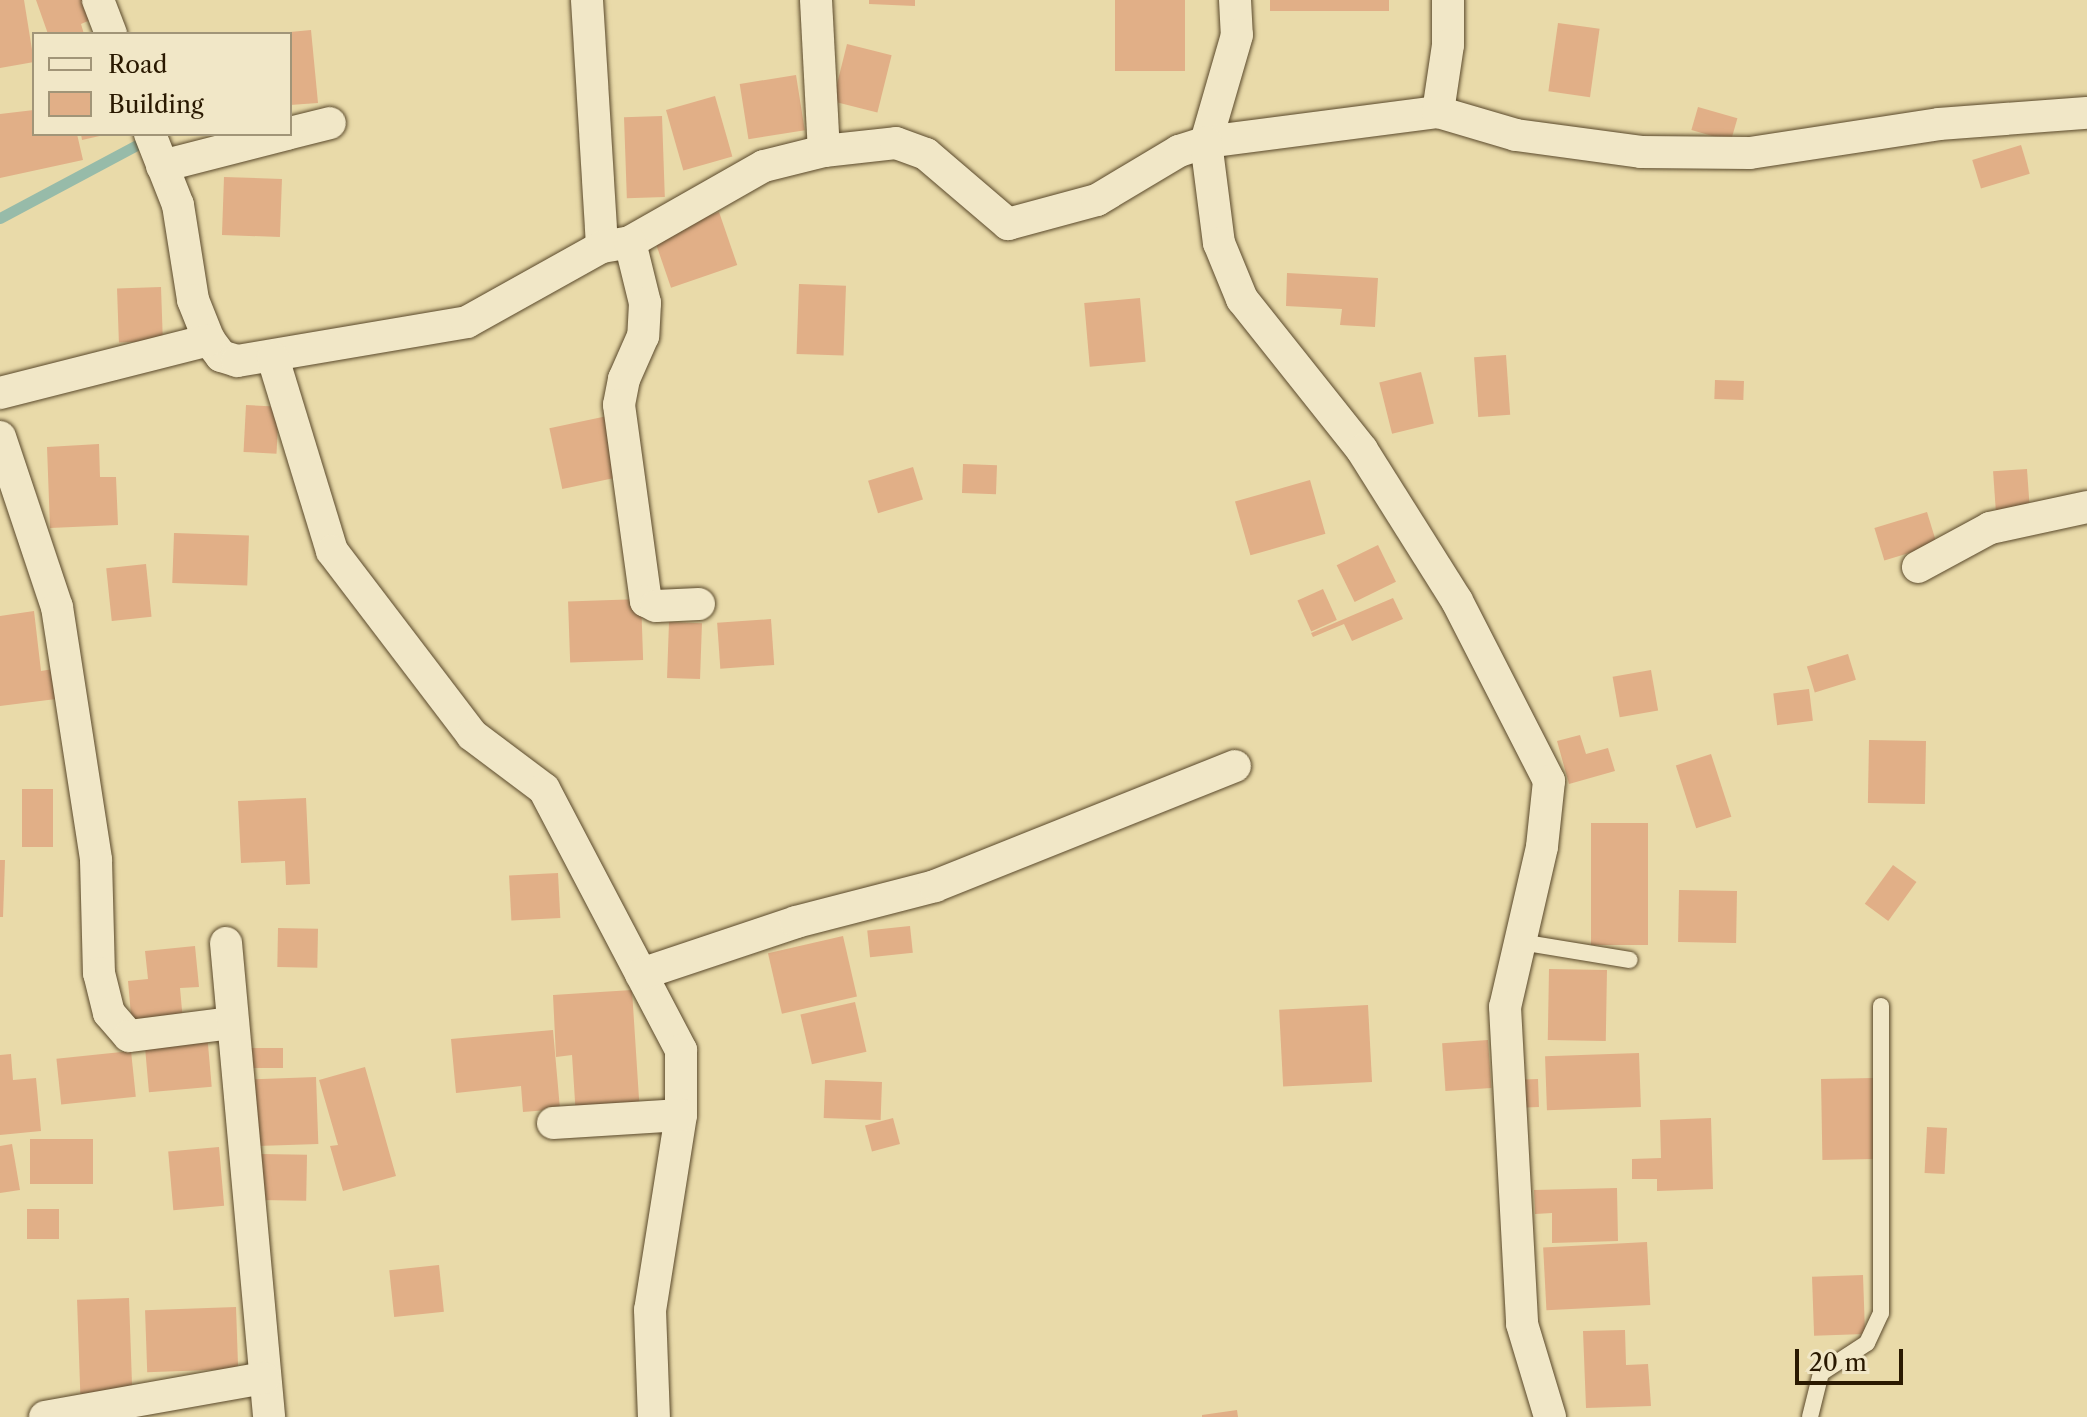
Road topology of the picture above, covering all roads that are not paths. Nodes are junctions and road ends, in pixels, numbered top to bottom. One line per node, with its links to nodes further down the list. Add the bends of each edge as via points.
1 (98, 0): 6 (street)
2 (587, 0): 16 (street)
3 (816, 0): 14 (street)
4 (1235, 0): 13 (street, via 1237,35)
5 (1448, 0): 7 (street, via 1448,45)
6 (110, 32)
7 (1438, 112): 8 (street, via 1516,135 1626,150 1750,153 1939,124); 13 (street)
8 (2087, 113)
9 (330, 123): 10 (street)
10 (292, 133)
11 (151, 136): 15 (street)
12 (280, 136): 15 (street)
13 (1206, 142): 14 (street, via 1179,151 1097,200 1008,224 926,154 896,143); 25 (street, via 1219,243 1242,299 1362,450 1457,601 1549,781 1542,847)
14 (824, 151): 16 (street, via 764,166)
15 (162, 166): 17 (street, via 178,205 193,300)
16 (616, 244): 18 (street, via 467,322); 23 (street, via 645,303 643,336 619,405 646,601 656,606)
17 (209, 340): 18 (street, via 221,356 237,361); 19 (street)
18 (273, 358): 28 (street, via 332,551 472,735 544,789)
19 (0, 393)
20 (0, 437): 30 (street, via 57,607 96,860 99,973 109,1013 129,1036)
21 (2087, 507): 22 (street, via 1990,528)
22 (1918, 567)
23 (699, 604)
24 (1235, 766): 28 (street, via 935,886 796,922)
25 (1520, 942): 27 (lane); 37 (street, via 1505,1007 1522,1324)
26 (226, 943): 30 (street)
27 (1630, 960)
28 (641, 974): 31 (street, via 681,1050)
29 (1881, 1006): 38 (lane, via 1881,1313 1867,1343 1821,1373)
30 (230, 1023): 33 (street)
31 (681, 1115): 32 (street); 36 (street, via 650,1310)
32 (553, 1123)
33 (264, 1378): 34 (street); 35 (street)
34 (45, 1417)
35 (269, 1417)
36 (654, 1417)
37 (1550, 1417)
38 (1810, 1417)

